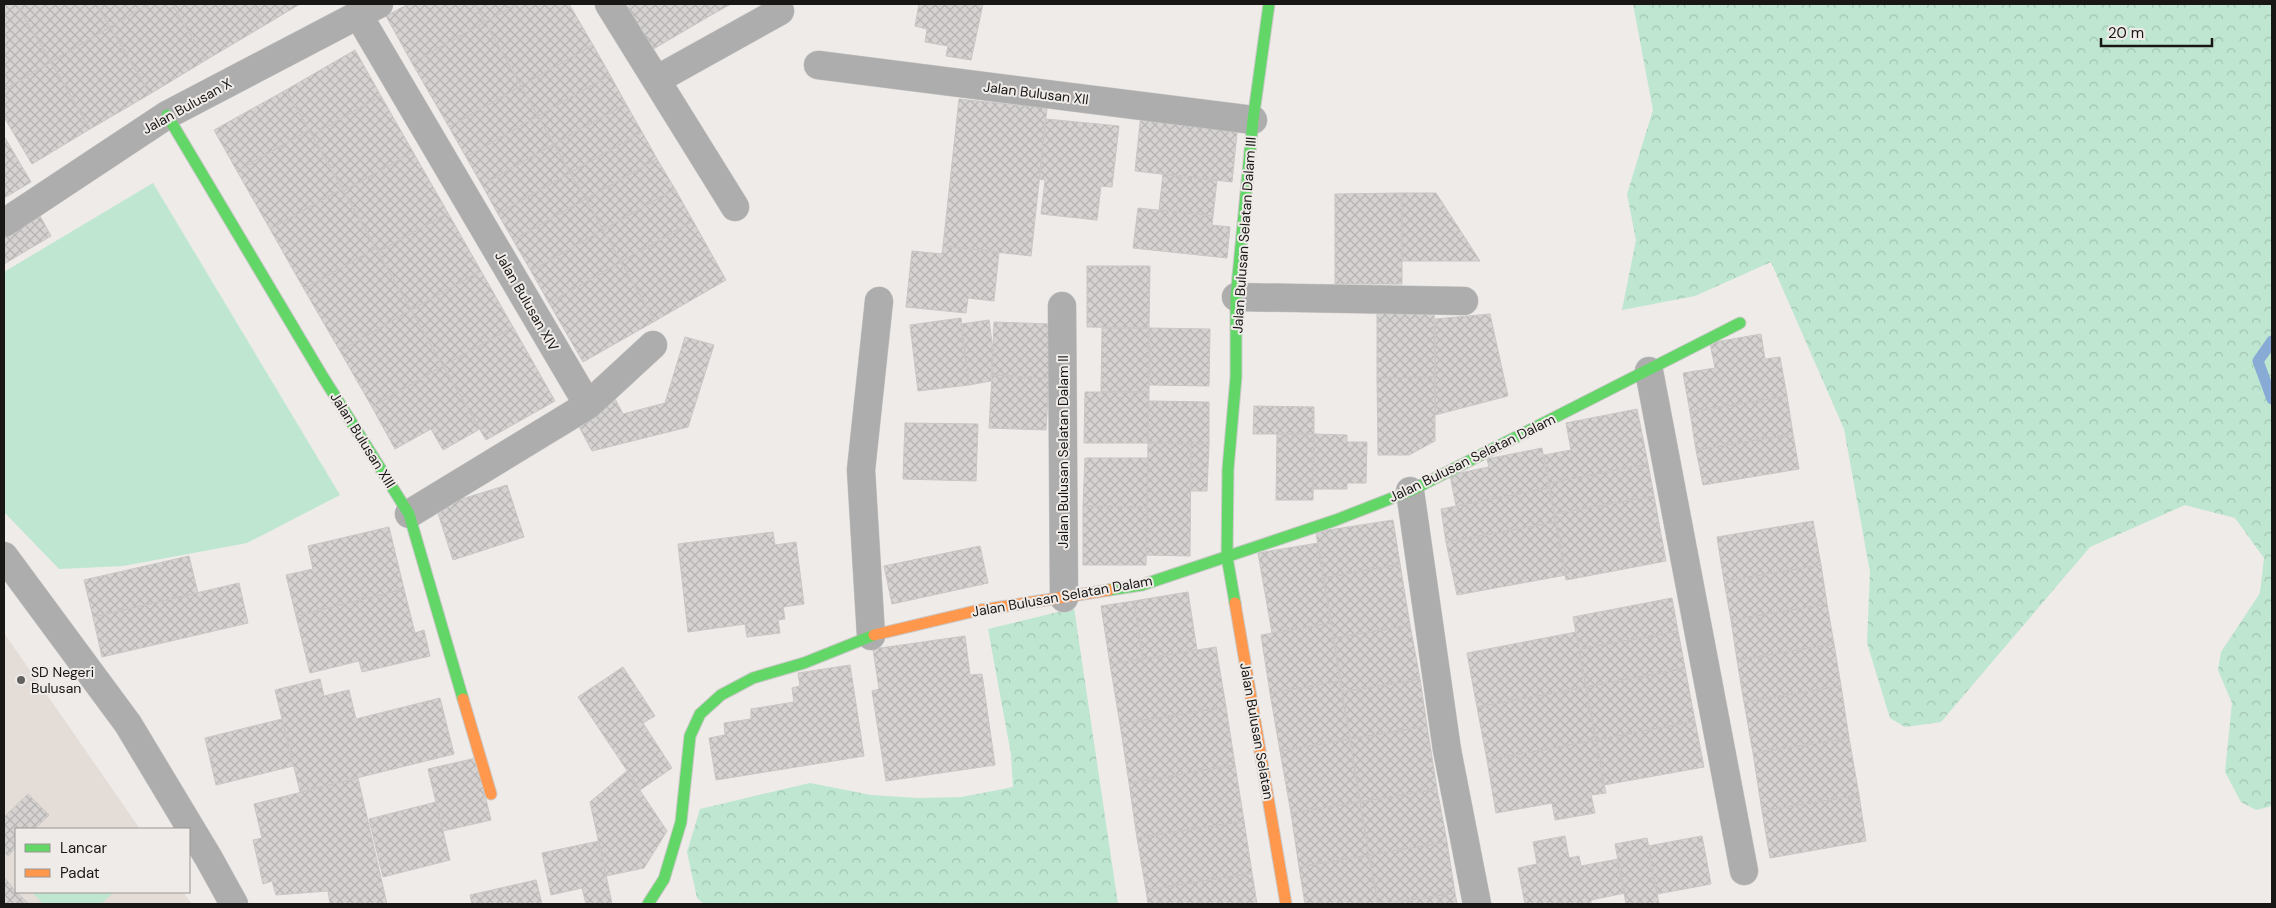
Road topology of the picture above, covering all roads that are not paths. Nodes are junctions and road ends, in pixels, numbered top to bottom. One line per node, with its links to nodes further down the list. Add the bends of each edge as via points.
1 (609, 4): 6 (street)
2 (1269, 4): 8 (street, Jalan Bulusan Selatan Dalam III)
3 (369, 10): 7 (street, Jalan Bulusan X); 18 (street, Jalan Bulusan XIV)
4 (780, 11): 6 (street)
5 (818, 65): 8 (street, Jalan Bulusan XII)
6 (656, 80): 9 (street)
7 (167, 115): 10 (street, Jalan Bulusan X); 20 (street, Jalan Bulusan XIII)
8 (1253, 120): 11 (street, Jalan Bulusan Selatan Dalam III)
9 (734, 207)
10 (4, 223)
11 (1236, 297): 13 (street); 22 (street, Jalan Bulusan Selatan Dalam III, via 1236,377 1228,469)
12 (879, 300): 24 (street, via 861,470)
13 (1464, 301)
14 (1062, 306): 23 (street, Jalan Bulusan Selatan Dalam II)
15 (1740, 323): 17 (street, Jalan Bulusan Selatan Dalam)
16 (653, 345): 18 (street)
17 (1649, 371): 19 (street, Jalan Bulusan Selatan Dalam); 26 (street)
18 (588, 405): 20 (street)
19 (1410, 491): 22 (street, Jalan Bulusan Selatan Dalam); 30 (street, via 1447,750)
20 (409, 514): 25 (street, Jalan Bulusan XIII)
21 (4, 556): 27 (street, via 128,724)
22 (1227, 557): 23 (street, Jalan Bulusan Selatan Dalam, via 1142,585); 29 (street, Jalan Bulusan Selatan)
23 (1064, 598): 24 (street, Jalan Bulusan Selatan Dalam, via 975,611)
24 (871, 636): 28 (street, Jalan Bulusan Selatan Dalam, via 804,663 753,678 721,695 700,714 690,736 681,822 664,879)
25 (491, 794)
26 (1744, 871)
27 (234, 904)
28 (648, 904)
29 (1286, 904)
30 (1477, 904)

